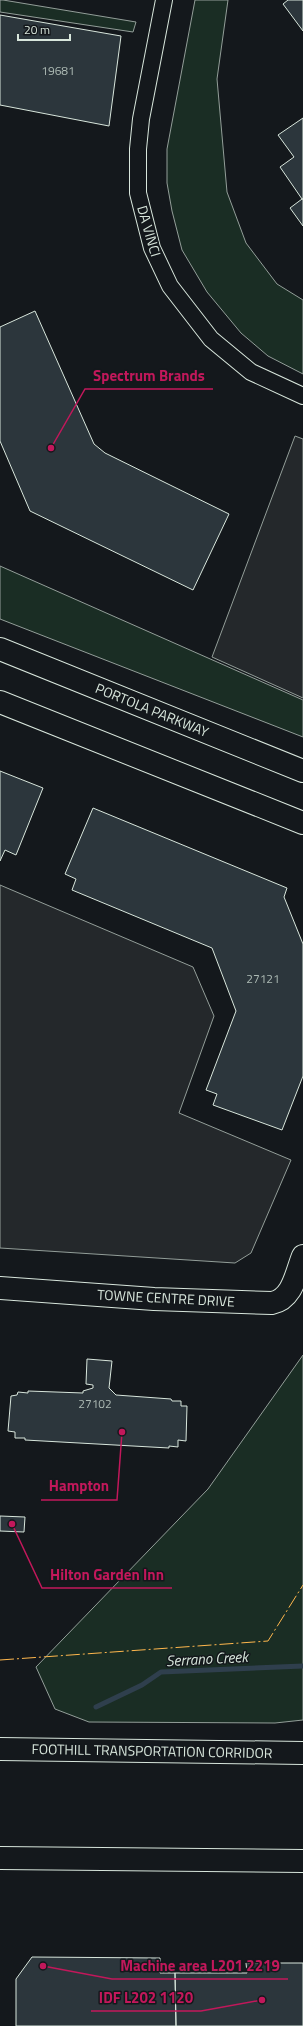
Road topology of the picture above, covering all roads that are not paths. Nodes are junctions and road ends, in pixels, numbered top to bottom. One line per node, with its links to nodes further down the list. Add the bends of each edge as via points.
1 (164, 0): 2 (street, DA VINCI, via 141,119 138,150 138,193 152,248 170,286 211,339 251,372)
2 (303, 396)
3 (0, 649): 5 (main road, PORTOLA PARKWAY)
4 (0, 702): 6 (main road)
5 (303, 771)
6 (303, 823)
7 (303, 1256): 8 (main road, TOWNE CENTRE DRIVE, via 290,1290 284,1298 272,1302 154,1299)
8 (0, 1288)
9 (0, 1750): 10 (main road, FOOTHILL TRANSPORTATION CORRIDOR)
10 (303, 1754)
11 (0, 1858): 12 (main road)
12 (303, 1861)

